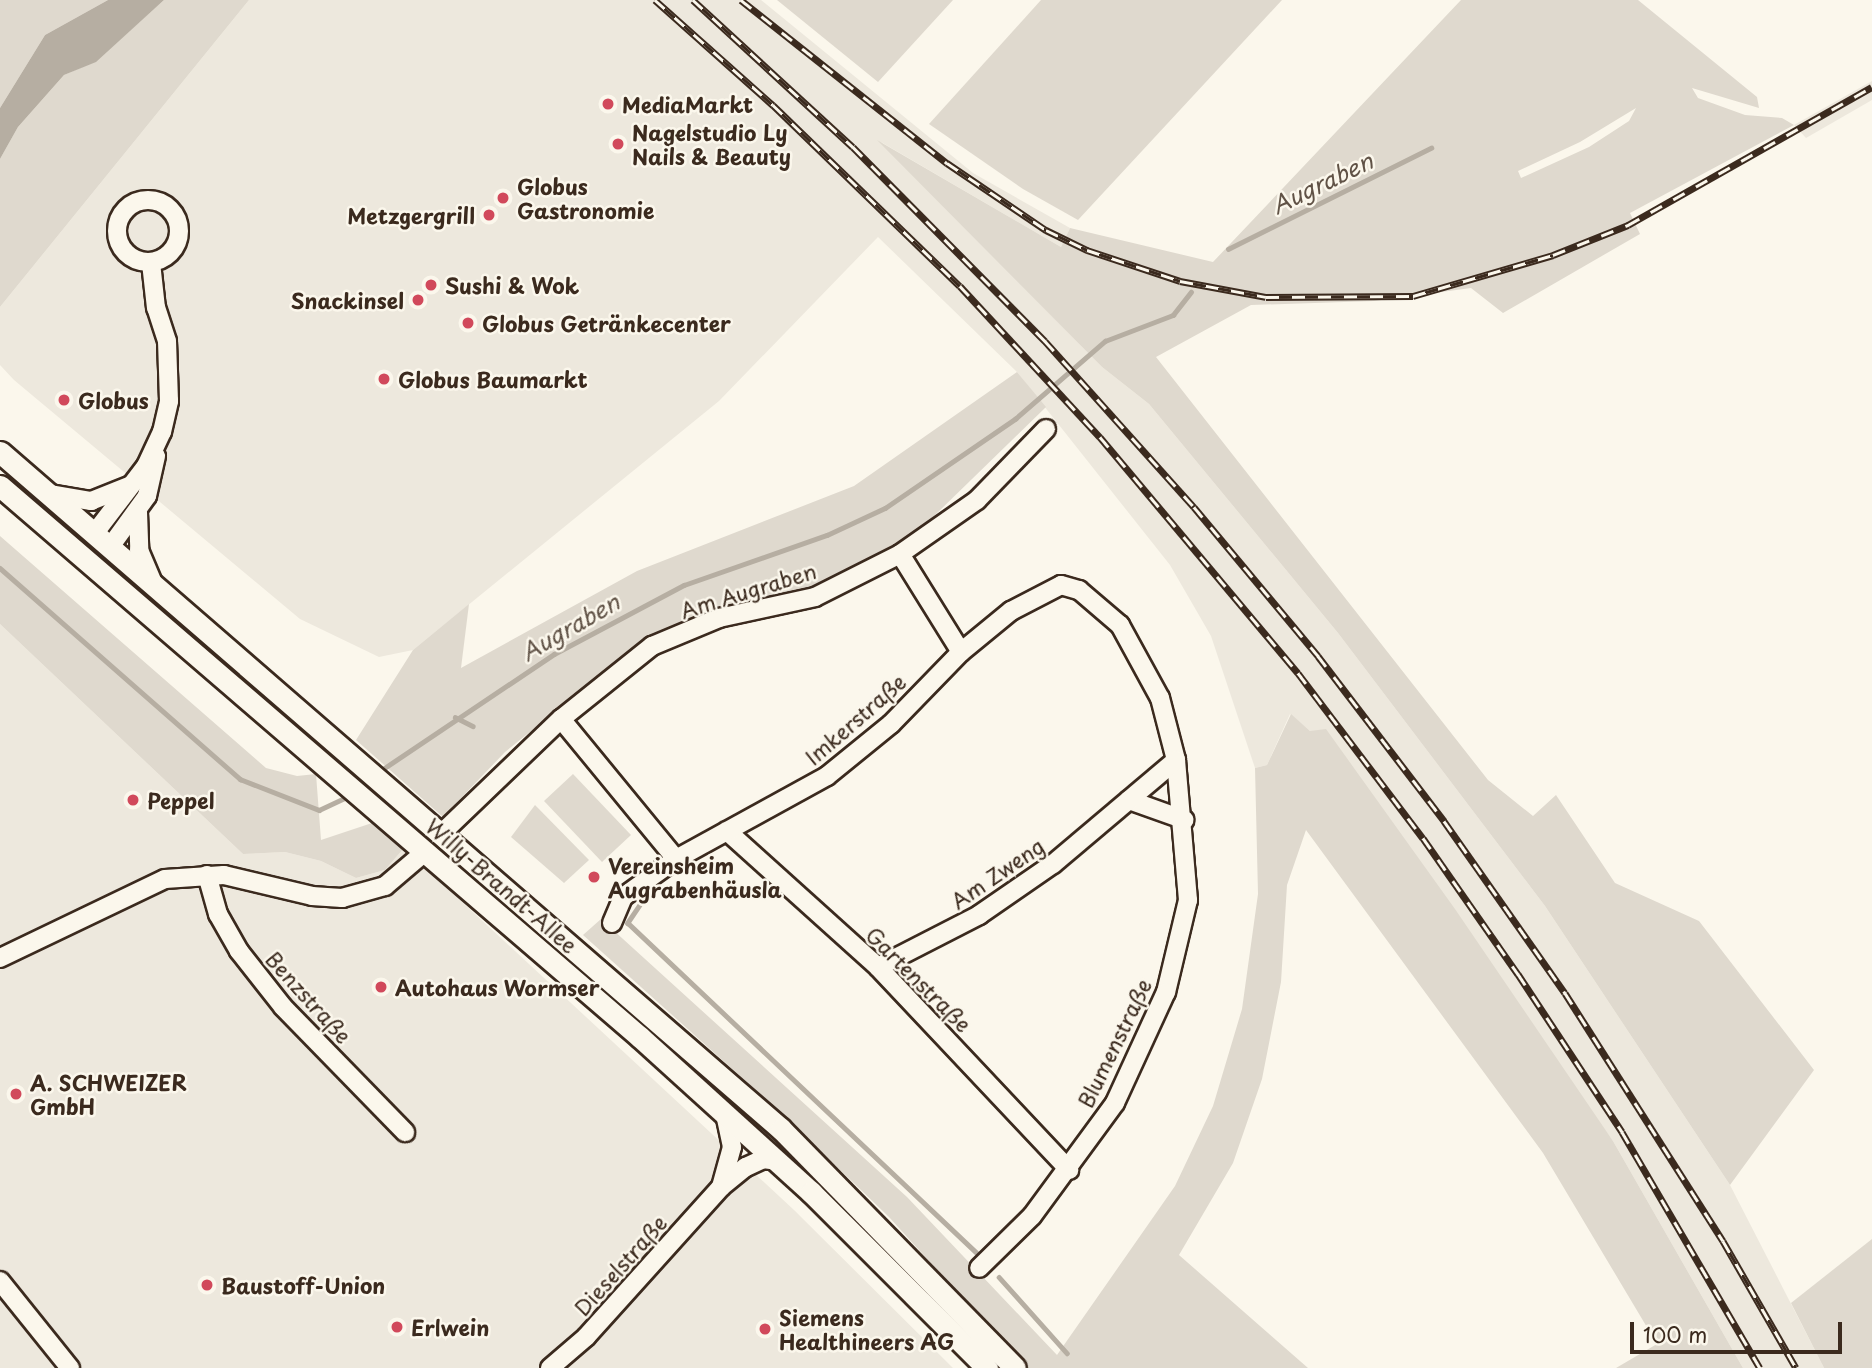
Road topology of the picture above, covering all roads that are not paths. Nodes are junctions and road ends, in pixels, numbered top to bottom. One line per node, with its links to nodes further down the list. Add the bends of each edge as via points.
1 (151, 262): 3 (street, via 156,308 169,354 169,401)
2 (1046, 429): 10 (street, Am Augraben, via 977,500)
3 (157, 445): 5 (street); 8 (street, via 155,469)
4 (0, 452): 7 (main road, Willy-Brandt-Allee)
5 (132, 484): 7 (street, via 91,501); 9 (street)
6 (0, 486): 11 (main road, Willy-Brandt-Allee)
7 (48, 493): 9 (main road, Willy-Brandt-Allee)
8 (138, 512): 9 (street); 12 (street, via 139,550)
9 (102, 541): 11 (main road); 12 (main road, Willy-Brandt-Allee)
10 (900, 554): 13 (street); 14 (street, Am Augraben, via 815,597 719,618 652,646)
11 (86, 560): 20 (main road, Willy-Brandt-Allee)
12 (153, 584): 19 (main road, Willy-Brandt-Allee)
13 (961, 652): 15 (street, Blumenstraße, via 1021,606 1061,585 1079,590 1120,625 1144,662 1160,698); 18 (street, Imkerstraße, via 891,724 827,776)
14 (561, 719): 19 (street, Am Augraben); 21 (street)
15 (1176, 760): 16 (street, Am Zweng); 17 (street, Blumenstraße)
16 (1129, 800): 17 (street); 25 (street, Am Zweng, via 1054,864 979,915)
17 (1185, 820): 29 (street, Blumenstraße, via 1188,900 1167,992 1115,1102)
18 (727, 831): 21 (street, Imkerstraße); 25 (street, Gartenstraße)
19 (442, 833): 20 (main road); 36 (main road, Willy-Brandt-Allee, via 781,1129)
20 (425, 852): 22 (street, via 385,886 342,898); 26 (main road, Willy-Brandt-Allee)
21 (676, 859): 23 (street, Imkerstraße, via 623,897)
22 (207, 875): 24 (street, via 165,879 135,890); 27 (street, Benzstraße, via 218,914 239,951 283,1007)
23 (612, 923)
24 (0, 958)
25 (878, 967): 29 (street, Gartenstraße)
26 (725, 1114): 28 (main road, Willy-Brandt-Allee); 30 (street, Dieselstraße, via 732,1147)
27 (405, 1132)
28 (777, 1161): 30 (street, Dieselstraße, via 763,1159); 35 (main road, Willy-Brandt-Allee)
29 (1069, 1170): 31 (street, Blumenstraße, via 1032,1216)
30 (721, 1187): 34 (street, Dieselstraße, via 586,1337)
31 (979, 1268)
32 (0, 1281): 33 (street)
33 (70, 1368)
34 (550, 1368)
35 (987, 1368)
36 (1015, 1368)

